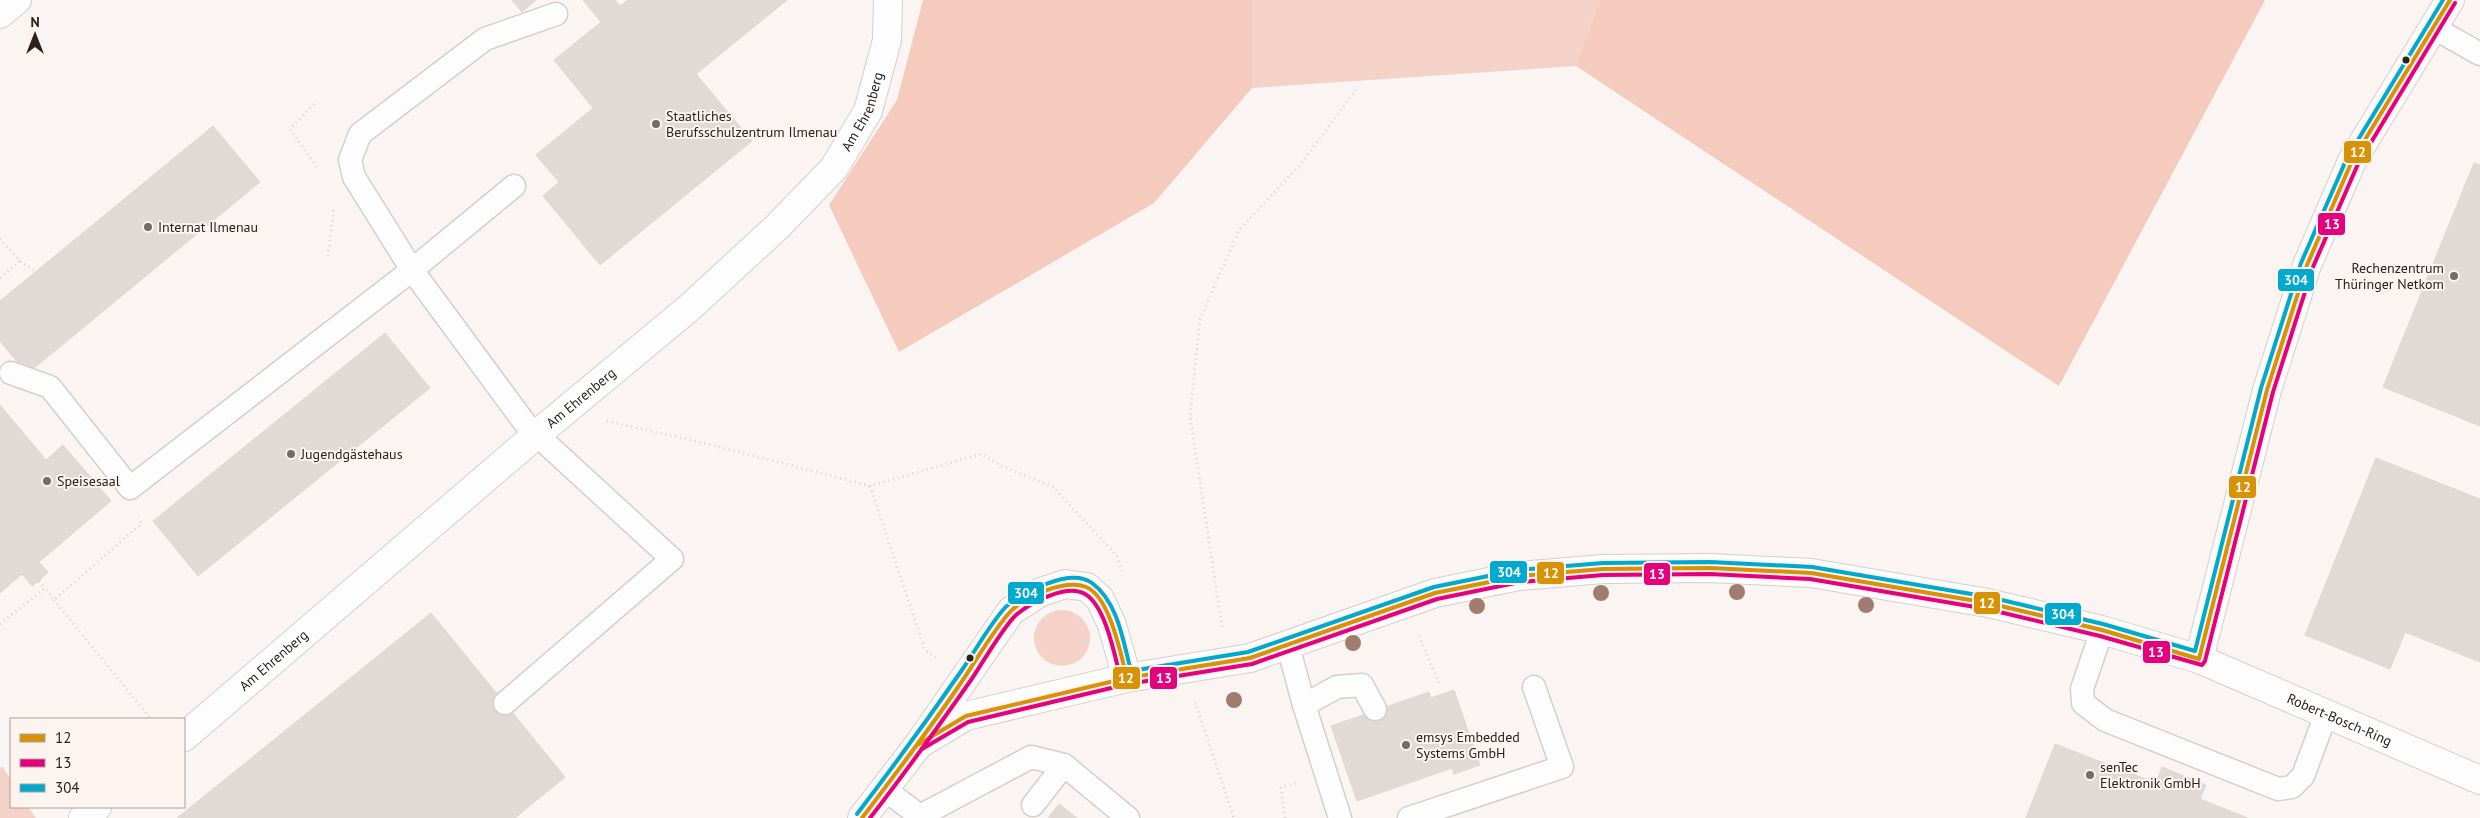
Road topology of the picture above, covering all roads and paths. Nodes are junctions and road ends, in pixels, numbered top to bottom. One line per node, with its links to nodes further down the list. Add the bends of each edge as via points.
1 (17, 0): 4 (street)
2 (888, 0): 20 (street, Am Ehrenberg, via 887,40 868,111 834,168 777,227 689,308)
3 (2450, 0): 6 (street)
4 (0, 14)
5 (556, 14): 16 (lane, via 484,39 360,134 350,160 354,177)
6 (2434, 28): 7 (lane); 32 (street, via 2352,161 2307,265 2267,390)
7 (2480, 54)
8 (1356, 90): 33 (path, via 1300,164 1239,230 1200,319 1190,416)
9 (314, 104): 10 (path, via 290,129)
10 (318, 170)
11 (514, 186): 16 (lane)
12 (334, 203): 14 (path)
13 (0, 239): 15 (path)
14 (328, 256)
15 (20, 261): 17 (path); 18 (path)
16 (412, 270): 21 (lane); 23 (lane)
17 (36, 272)
18 (0, 278)
19 (11, 373): 23 (lane, via 50,387)
20 (564, 411): 21 (street, Am Ehrenberg); 22 (path)
21 (536, 434): 39 (lane, via 672,559); 44 (street, Am Ehrenberg)
22 (870, 486): 24 (path, via 981,454 1053,487 1117,556); 35 (path, via 925,650)
23 (130, 488): 27 (path, via 141,524)
24 (1124, 575)
25 (39, 581): 26 (path)
26 (45, 588): 27 (path); 29 (path)
27 (54, 600): 43 (path)
28 (1405, 603): 30 (street, Robert-Bosch-Ring, via 1435,593 1519,576 1603,569 1700,568 1811,573 1988,603); 31 (street, Robert-Bosch-Ring); 37 (path)
29 (0, 624)
30 (2102, 630): 32 (street, Robert-Bosch-Ring); 42 (lane, via 2082,689 2083,703 2105,720 2278,789 2292,787 2303,776)
31 (1288, 646): 33 (street, Robert-Bosch-Ring); 40 (lane)
32 (2199, 659): 42 (street, Robert-Bosch-Ring)
33 (1228, 662): 34 (street, Robert-Bosch-Ring)
34 (1184, 670): 36 (street, Robert-Bosch-Ring); 54 (path)
35 (963, 677): 36 (street, via 1011,611 1041,592 1065,584 1087,587 1100,599 1112,625); 45 (street)
36 (1127, 678): 45 (street, Robert-Bosch-Ring, via 966,716)
37 (1439, 683)
38 (1534, 687): 56 (lane, via 1562,767)
39 (505, 703)
40 (1304, 704): 41 (lane, via 1337,687 1362,685); 55 (lane)
41 (1375, 708)
42 (2326, 714): 47 (street, Robert-Bosch-Ring)
43 (150, 718)
44 (185, 736)
45 (919, 744): 48 (street)
46 (1064, 765): 48 (lane, via 1031,758 920,816); 49 (lane); 53 (lane)
47 (2480, 780)
48 (884, 789): 52 (street)
49 (1033, 805)
50 (96, 808): 51 (street)
51 (83, 818)
52 (862, 818)
53 (1128, 818)
54 (1234, 818)
55 (1340, 818)
56 (1410, 818)

